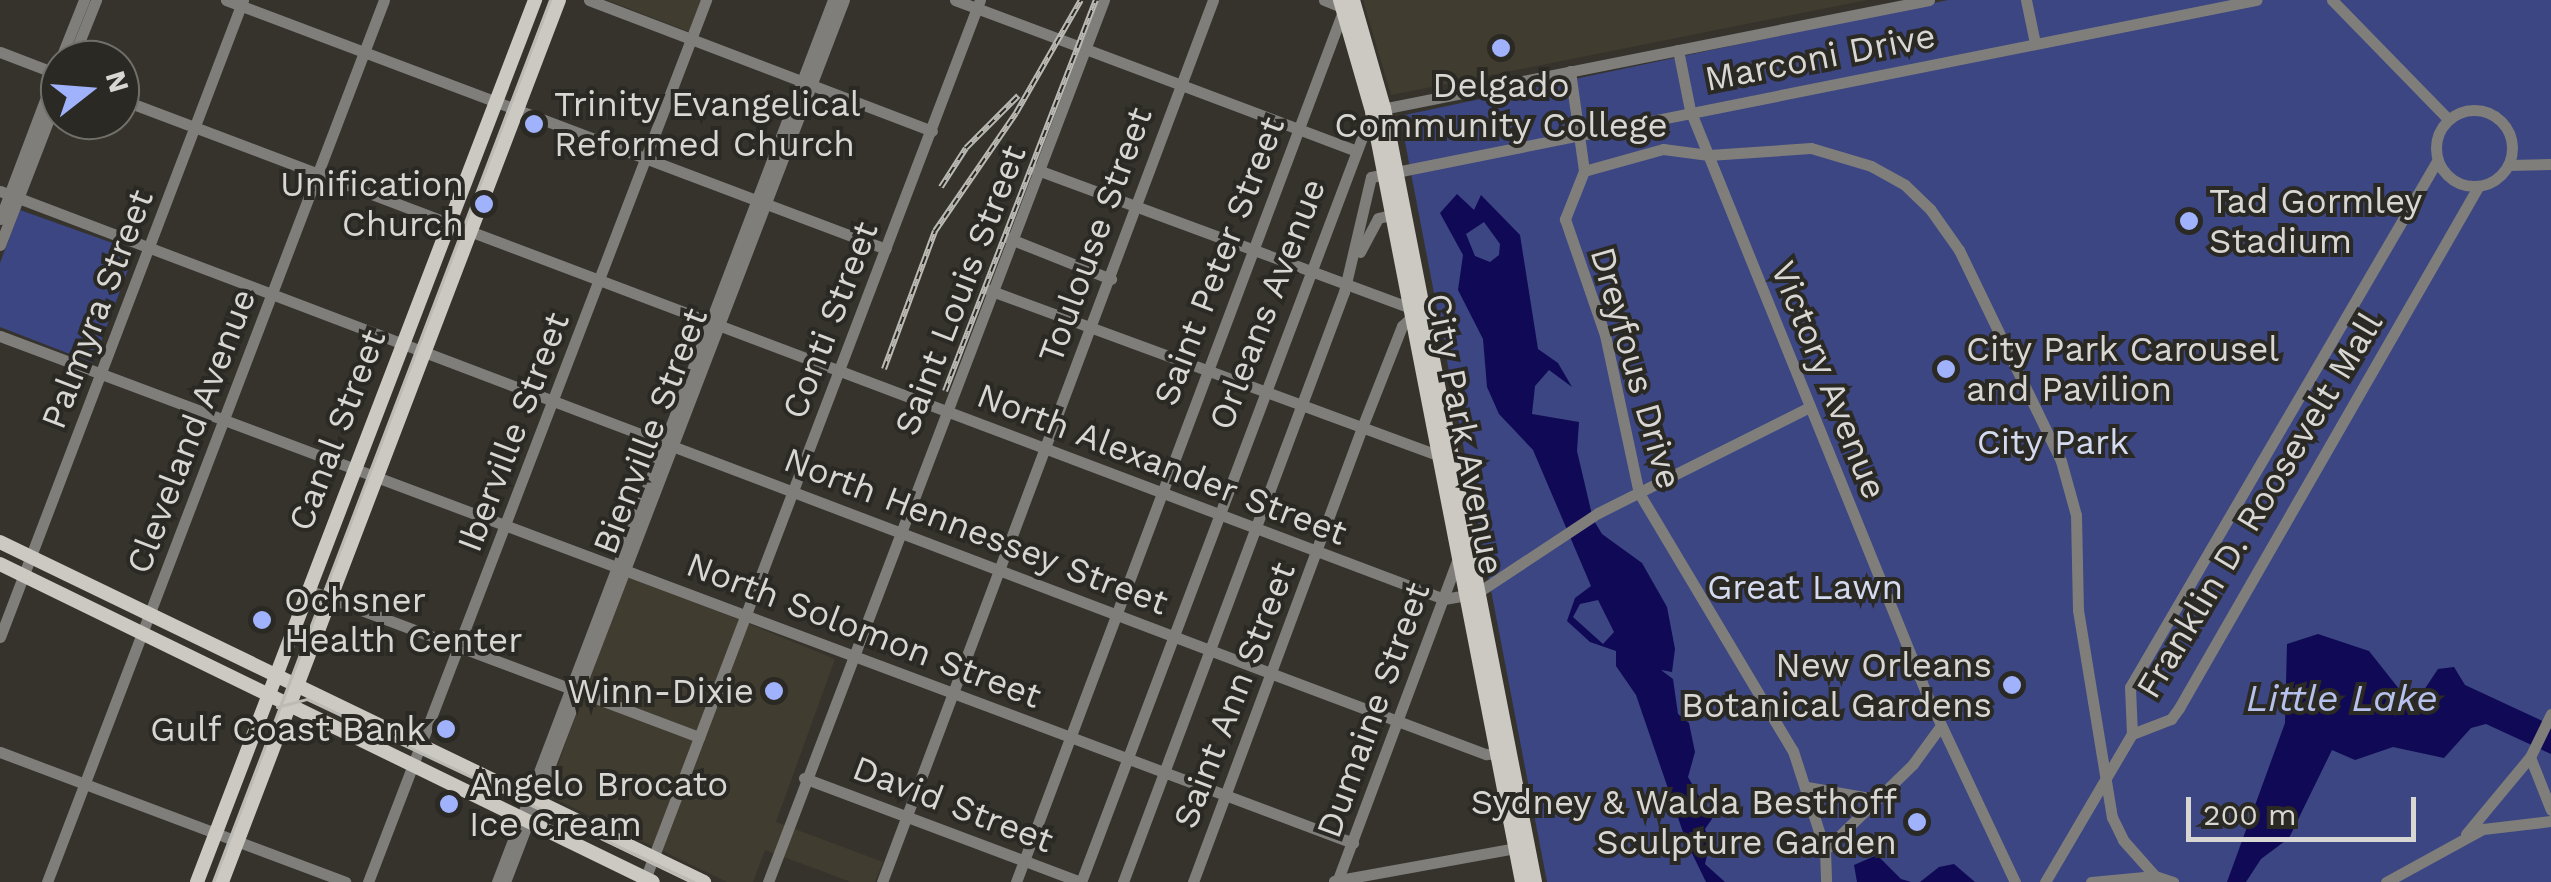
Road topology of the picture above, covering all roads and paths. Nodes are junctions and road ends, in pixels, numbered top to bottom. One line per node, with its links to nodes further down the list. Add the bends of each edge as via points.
1 (84, 0): 24 (street)
2 (96, 0): 25 (street)
3 (226, 0): 21 (street)
4 (384, 0): 32 (street, Cleveland Avenue)
5 (535, 0): 27 (main road, Canal Street)
6 (559, 0): 30 (main road, Canal Street)
7 (589, 0): 23 (street)
8 (706, 0): 23 (street, Iberville Street)
9 (833, 0): 35 (street, Bienville Street)
10 (844, 0): 35 (street, Bienville Street)
11 (955, 0): 22 (street)
12 (1104, 0): 28 (street, Saint Louis Street)
13 (1213, 0): 36 (street, Toulouse Street)
14 (1324, 0): 19 (street)
15 (1930, 0): 29 (street)
16 (2026, 0): 26 (street)
17 (2256, 0): 20 (street, Marconi Drive)
18 (2332, 0): 43 (street)
19 (1348, 2): 41 (main road); 46 (street, Saint Peter Street)
20 (2239, 2): 26 (street, Marconi Drive)
21 (242, 3): 32 (street); 44 (street, Palmyra Street)
22 (978, 4): 28 (street); 45 (street, Conti Street)
23 (692, 38): 35 (street); 51 (street, Iberville Street)
24 (68, 40)
25 (80, 40)
26 (2035, 43): 40 (street, Marconi Drive)
27 (518, 44): 30 (main road); 37 (main road, Canal Street)
28 (1084, 49): 36 (street); 55 (street, Saint Louis Street)
29 (1678, 50): 34 (street); 40 (street, Victory Avenue)
30 (539, 51): 39 (main road, Canal Street)
31 (0, 52): 33 (street)
32 (364, 53): 37 (street); 58 (street, Cleveland Avenue)
33 (40, 67)
34 (1570, 71): 41 (street); 48 (street)
35 (807, 82): 45 (street); 61 (street, Bienville Street)
36 (1179, 87): 46 (street); 62 (street, Toulouse Street)
37 (497, 100): 39 (street); 65 (main road, Canal Street)
38 (140, 106): 44 (street, North Alexander Street)
39 (517, 108): 51 (street); 66 (main road, Canal Street)
40 (1690, 110): 48 (street, Marconi Drive); 50 (street, Victory Avenue)
41 (1376, 113): 49 (street, Orleans Avenue); 56 (main road)
42 (40, 118): 60 (street)
43 (2448, 119): 52 (street, via 2436,138); 54 (street, via 2472,110 2497,118 2511,140)
44 (194, 128): 58 (street, North Alexander Street); 69 (street, Palmyra Street)
45 (932, 130): 70 (street, Conti Street)
46 (1298, 130): 49 (street); 71 (street, Saint Peter Street)
47 (40, 131): 60 (street)
48 (1577, 132): 56 (street, Marconi Drive); 57 (street)
49 (1355, 150): 73 (street, Orleans Avenue)
50 (1709, 155): 57 (street, via 1648,151); 90 (street, Victory Avenue); 154 (street, via 1811,148 1844,154 1905,185 1956,244 2068,484 2080,549 2078,610)
51 (646, 159): 61 (street); 75 (street, Iberville Street)
52 (2437, 162): 59 (street, via 2454,181); 141 (street, Franklin D. Roosevelt Mall, via 2130,688)
53 (2551, 164): 54 (street)
54 (2508, 165): 59 (street)
55 (1035, 169): 62 (street); 67 (street, Saint Louis Street)
56 (1389, 169): 63 (main road, City Park Avenue); 72 (street, Orleans Avenue, via 1364,189); 79 (main road, City Park Avenue)
57 (1584, 171): 102 (street, Dreyfous Drive, via 1564,219 1605,335)
58 (321, 176): 65 (street, North Alexander Street); 78 (street, Cleveland Avenue)
59 (2478, 187): 141 (street, Franklin D. Roosevelt Mall, via 2179,708 2171,719)
60 (9, 194): 64 (street); 68 (street); 69 (street, North Hennessey Street)
61 (761, 202): 70 (street); 80 (street, Bienville Street)
62 (1136, 208): 71 (street); 74 (street, Toulouse Street)
63 (1391, 215): 72 (street, via 1378,218); 79 (main road, City Park Avenue)
64 (0, 219)
65 (448, 221): 66 (street, North Alexander Street); 83 (main road, Canal Street)
66 (470, 230): 75 (street, North Alexander Street); 84 (main road, Canal Street)
67 (1008, 238): 74 (street); 77 (street, Saint Louis Street)
68 (0, 245)
69 (149, 246): 78 (street, North Hennessey Street); 87 (street, Palmyra Street)
70 (886, 250): 85 (street, Conti Street)
71 (1253, 252): 73 (street); 86 (street, Saint Peter Street)
72 (1358, 255): 76 (street, Orleans Avenue)
73 (1309, 272): 76 (street); 88 (street, Orleans Avenue)
74 (1110, 279): 81 (street, Toulouse Street)
75 (600, 280): 80 (street, North Alexander Street); 89 (street, Iberville Street)
76 (1346, 287): 79 (street); 91 (street, Orleans Avenue)
77 (989, 290): 81 (street); 92 (street, Saint Louis Street)
78 (273, 292): 83 (street, North Hennessey Street); 93 (street, Cleveland Avenue)
79 (1414, 312): 94 (street, Saint Ann Street); 97 (main road, City Park Avenue)
80 (715, 324): 85 (street, North Alexander Street); 95 (street, Bienville Street)
81 (1092, 328): 86 (street); 96 (street, Toulouse Street)
82 (0, 336): 87 (street, North Solomon Street)
83 (403, 342): 84 (street, North Hennessey Street); 98 (main road, Canal Street)
84 (426, 351): 89 (street, North Hennessey Street); 99 (main road, Canal Street)
85 (840, 370): 92 (street, North Alexander Street); 100 (street, Conti Street)
86 (1208, 372): 88 (street); 101 (street, Saint Peter Street)
87 (103, 375): 93 (street, North Solomon Street); 110 (street, Palmyra Street)
88 (1262, 392): 91 (street); 103 (street, Orleans Avenue)
89 (553, 400): 95 (street, North Hennessey Street); 104 (street, Iberville Street)
90 (1810, 407): 102 (street); 140 (street, Victory Avenue)
91 (1303, 408): 94 (street); 105 (street, Orleans Avenue)
92 (944, 410): 96 (street, North Alexander Street); 106 (street, Saint Louis Street)
93 (228, 418): 98 (street, North Solomon Street); 120 (street, Cleveland Avenue)
94 (1360, 430): 97 (street); 108 (street, Saint Ann Street)
95 (669, 444): 100 (street, North Hennessey Street); 112 (street, Bienville Street)
96 (1044, 448): 101 (street, North Alexander Street); 113 (street, Toulouse Street)
97 (1445, 458): 109 (main road, City Park Avenue); 116 (main road, City Park Avenue)
98 (355, 467): 99 (street, North Solomon Street); 115 (main road, Canal Street)
99 (378, 476): 104 (street, North Solomon Street); 117 (main road, Canal Street)
100 (794, 492): 106 (street, North Hennessey Street); 121 (street, Conti Street)
101 (1161, 493): 103 (street, North Alexander Street); 119 (street, Saint Peter Street)
102 (1639, 493): 116 (street, via 1565,531); 156 (street, Dreyfous Drive, via 1676,564 1763,696)
103 (1218, 514): 105 (street, North Alexander Street); 123 (street, Orleans Avenue)
104 (506, 522): 112 (street, North Solomon Street); 126 (street, Iberville Street)
105 (1257, 529): 108 (street, North Alexander Street); 127 (street, Orleans Avenue)
106 (898, 532): 113 (street, North Hennessey Street); 128 (street, Saint Louis Street)
107 (0, 542): 110 (main road)
108 (1316, 552): 118 (street, North Alexander Street); 130 (street, Saint Ann Street)
109 (1459, 556): 116 (main road, City Park Avenue); 118 (street, Dumaine Street)
110 (32, 557): 114 (street, Palmyra Street); 120 (main road)
111 (0, 564): 114 (main road)
112 (622, 566): 121 (street, North Solomon Street); 133 (street, Bienville Street)
113 (998, 569): 119 (street, North Hennessey Street); 135 (street, Toulouse Street)
114 (24, 576): 122 (main road); 124 (street, Palmyra Street)
115 (308, 590): 117 (street); 131 (main road, Canal Street)
116 (1472, 596): 118 (street, North Alexander Street); 147 (main road, City Park Avenue)
117 (330, 598): 126 (street); 132 (main road, Canal Street)
118 (1444, 599): 138 (street, Dumaine Street)
119 (1115, 613): 123 (street, North Hennessey Street); 142 (street, Saint Peter Street)
120 (150, 614): 122 (street, Cleveland Avenue); 125 (main road)
121 (746, 616): 128 (street, North Solomon Street); 143 (street, Conti Street)
122 (142, 633): 129 (main road); 155 (street, Cleveland Avenue)
123 (1173, 635): 127 (street, North Hennessey Street); 149 (street, Orleans Avenue)
124 (0, 637)
125 (198, 639): 129 (main road); 131 (main road)
126 (460, 646): 133 (street); 145 (street, Iberville Street)
127 (1212, 649): 130 (street, North Hennessey Street); 152 (street, Orleans Avenue)
128 (851, 656): 135 (street, North Solomon Street); 153 (street, Saint Louis Street)
129 (190, 657): 134 (main road)
130 (1270, 673): 138 (street, North Hennessey Street); 159 (street, Saint Ann Street)
131 (276, 675): 132 (main road); 134 (main road, Canal Street)
132 (298, 686): 136 (main road, Canal Street); 139 (main road)
133 (574, 689): 143 (street); 158 (street, Bienville Street)
134 (268, 694): 136 (main road); 166 (main road, Canal Street)
135 (954, 694): 142 (street, North Solomon Street); 162 (street, Toulouse Street)
136 (291, 704): 144 (main road); 168 (main road, Canal Street)
137 (2551, 714): 148 (street)
138 (1400, 721): 147 (street, North Hennessey Street); 169 (street, Dumaine Street)
139 (374, 722): 144 (main road); 145 (main road)
140 (1940, 727): 160 (street); 195 (street, Victory Avenue)
141 (2132, 734): 154 (street)
142 (1070, 737): 149 (street, North Solomon Street); 174 (street, Saint Peter Street)
143 (700, 738): 173 (street, Conti Street)
144 (367, 741): 150 (main road)
145 (423, 744): 150 (street, Iberville Street); 151 (main road)
146 (0, 752): 155 (street)
147 (1502, 753): 170 (main road, City Park Avenue)
148 (2532, 753): 161 (street); 167 (street)
149 (1126, 758): 152 (street, North Solomon Street); 189 (street, Orleans Avenue)
150 (415, 764): 157 (main road); 182 (street, Iberville Street)
151 (469, 765): 157 (main road); 158 (main road)
152 (1167, 774): 159 (street, North Solomon Street); 190 (street, Orleans Avenue)
153 (804, 778): 162 (street, David Street); 186 (street, Saint Louis Street)
154 (2106, 780): 175 (street, via 2123,840); 196 (street)
155 (85, 784): 166 (street); 178 (street, Cleveland Avenue)
156 (1807, 787): 160 (street); 172 (street, Dreyfous Drive)
157 (459, 788): 163 (main road)
158 (533, 796): 163 (street, Bienville Street); 165 (main road)
159 (1226, 796): 169 (street, North Solomon Street); 191 (street, Saint Ann Street)
160 (1874, 800): 172 (street)
161 (2551, 810)
162 (907, 816): 174 (street, David Street); 187 (street, Toulouse Street)
163 (524, 821): 171 (main road); 183 (street, Bienville Street); 184 (street, Bienville Street)
164 (2551, 821): 167 (street, via 2514,821)
165 (592, 826): 171 (main road); 173 (main road)
166 (215, 834): 168 (street); 179 (main road, Canal Street)
167 (2463, 837): 199 (street)
168 (238, 841): 180 (main road, Canal Street); 181 (street)
169 (1353, 844): 177 (street, Dumaine Street)
170 (1522, 847): 177 (street); 192 (main road, City Park Avenue); 193 (main road, City Park Avenue)
171 (582, 848): 176 (main road)
172 (1824, 850): 194 (street, Dreyfous Drive)
173 (654, 857): 176 (street, Conti Street); 185 (main road)
174 (1024, 860): 188 (street, Saint Peter Street); 189 (street, David Street)
175 (2154, 876): 197 (street); 198 (street)
176 (648, 881)
177 (1335, 881)
178 (47, 882)
179 (197, 882)
180 (222, 882)
181 (346, 882)
182 (368, 882)
183 (496, 882)
184 (506, 882)
185 (704, 882)
186 (768, 882)
187 (882, 882)
188 (1016, 882)
189 (1081, 882)
190 (1123, 882)
191 (1192, 882)
192 (1522, 882)
193 (1534, 882)
194 (1826, 882)
195 (2015, 882)
196 (2045, 882)
197 (2090, 882)
198 (2173, 882)
199 (2386, 882)

